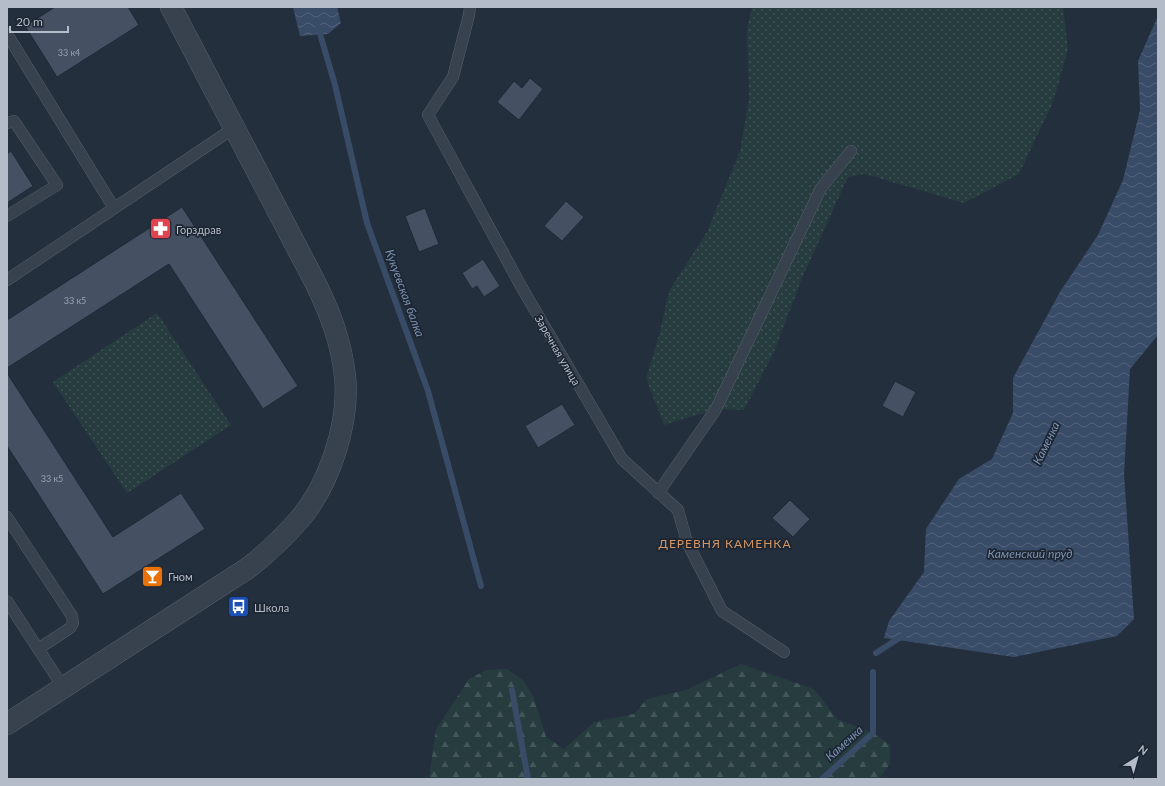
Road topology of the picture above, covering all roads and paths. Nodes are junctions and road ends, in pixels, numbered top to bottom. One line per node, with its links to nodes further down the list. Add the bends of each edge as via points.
1 (171, 7): 5 (street)
2 (470, 7): 10 (lane, Заречная улица, via 453,77 428,115 522,288 622,459)
3 (7, 34): 7 (lane)
4 (7, 123): 8 (lane, via 14,121 56,185)
5 (234, 128): 7 (lane); 15 (street, via 331,316 345,377 345,407 340,436 330,467 316,494 300,519 267,553 248,568)
6 (851, 151): 10 (lane, via 821,188 716,409)
7 (114, 208): 9 (lane)
8 (7, 216)
9 (7, 280)
10 (658, 493): 14 (lane, Заречная улица, via 678,510 687,542 722,611)
11 (7, 517): 13 (lane, via 72,616 73,623 70,628)
12 (7, 602): 13 (lane)
13 (38, 649): 15 (lane)
14 (784, 652)
15 (63, 687): 16 (street)
16 (7, 724)

